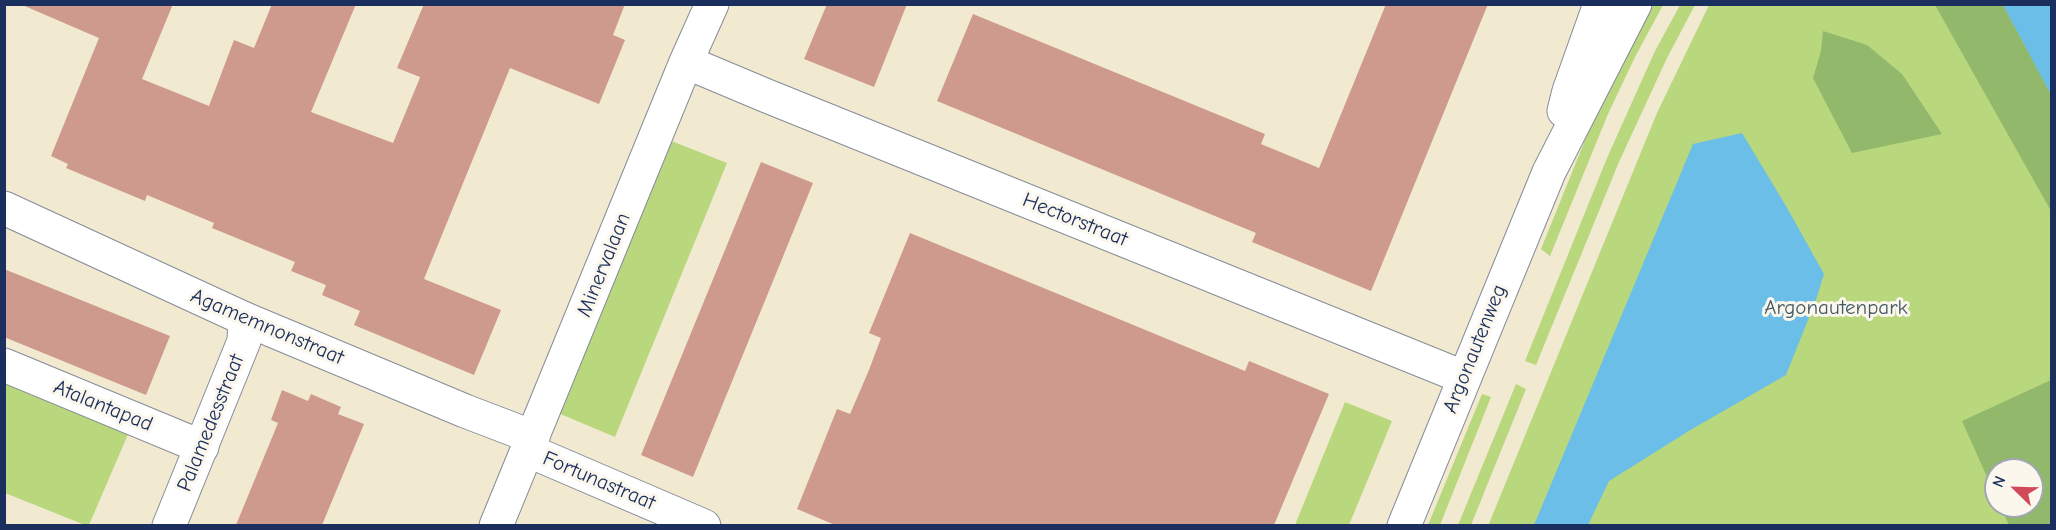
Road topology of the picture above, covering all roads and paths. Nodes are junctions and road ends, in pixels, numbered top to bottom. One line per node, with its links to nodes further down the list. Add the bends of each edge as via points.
1 (712, 4): 4 (street, Minervalaan)
2 (1600, 4): 5 (street, Argonautenweg, via 1569,91)
3 (1635, 4): 5 (street, Argonautenweg)
4 (687, 62): 9 (street, Hectorstraat); 10 (street, Minervalaan)
5 (1549, 172): 9 (street, Argonautenweg)
6 (4, 208): 7 (street, Agamemnonstraat)
7 (245, 319): 10 (street, Agamemnonstraat, via 465,411); 11 (street, Palamedesstraat, via 244,341)
8 (4, 365): 11 (street, Atalantapad)
9 (1463, 377): 15 (street, Argonautenweg)
10 (530, 443): 13 (street, Minervalaan); 14 (street, Fortunastraat)
11 (202, 447): 12 (street, Palamedesstraat)
12 (169, 525)
13 (496, 525)
14 (704, 525)
15 (1404, 525)

